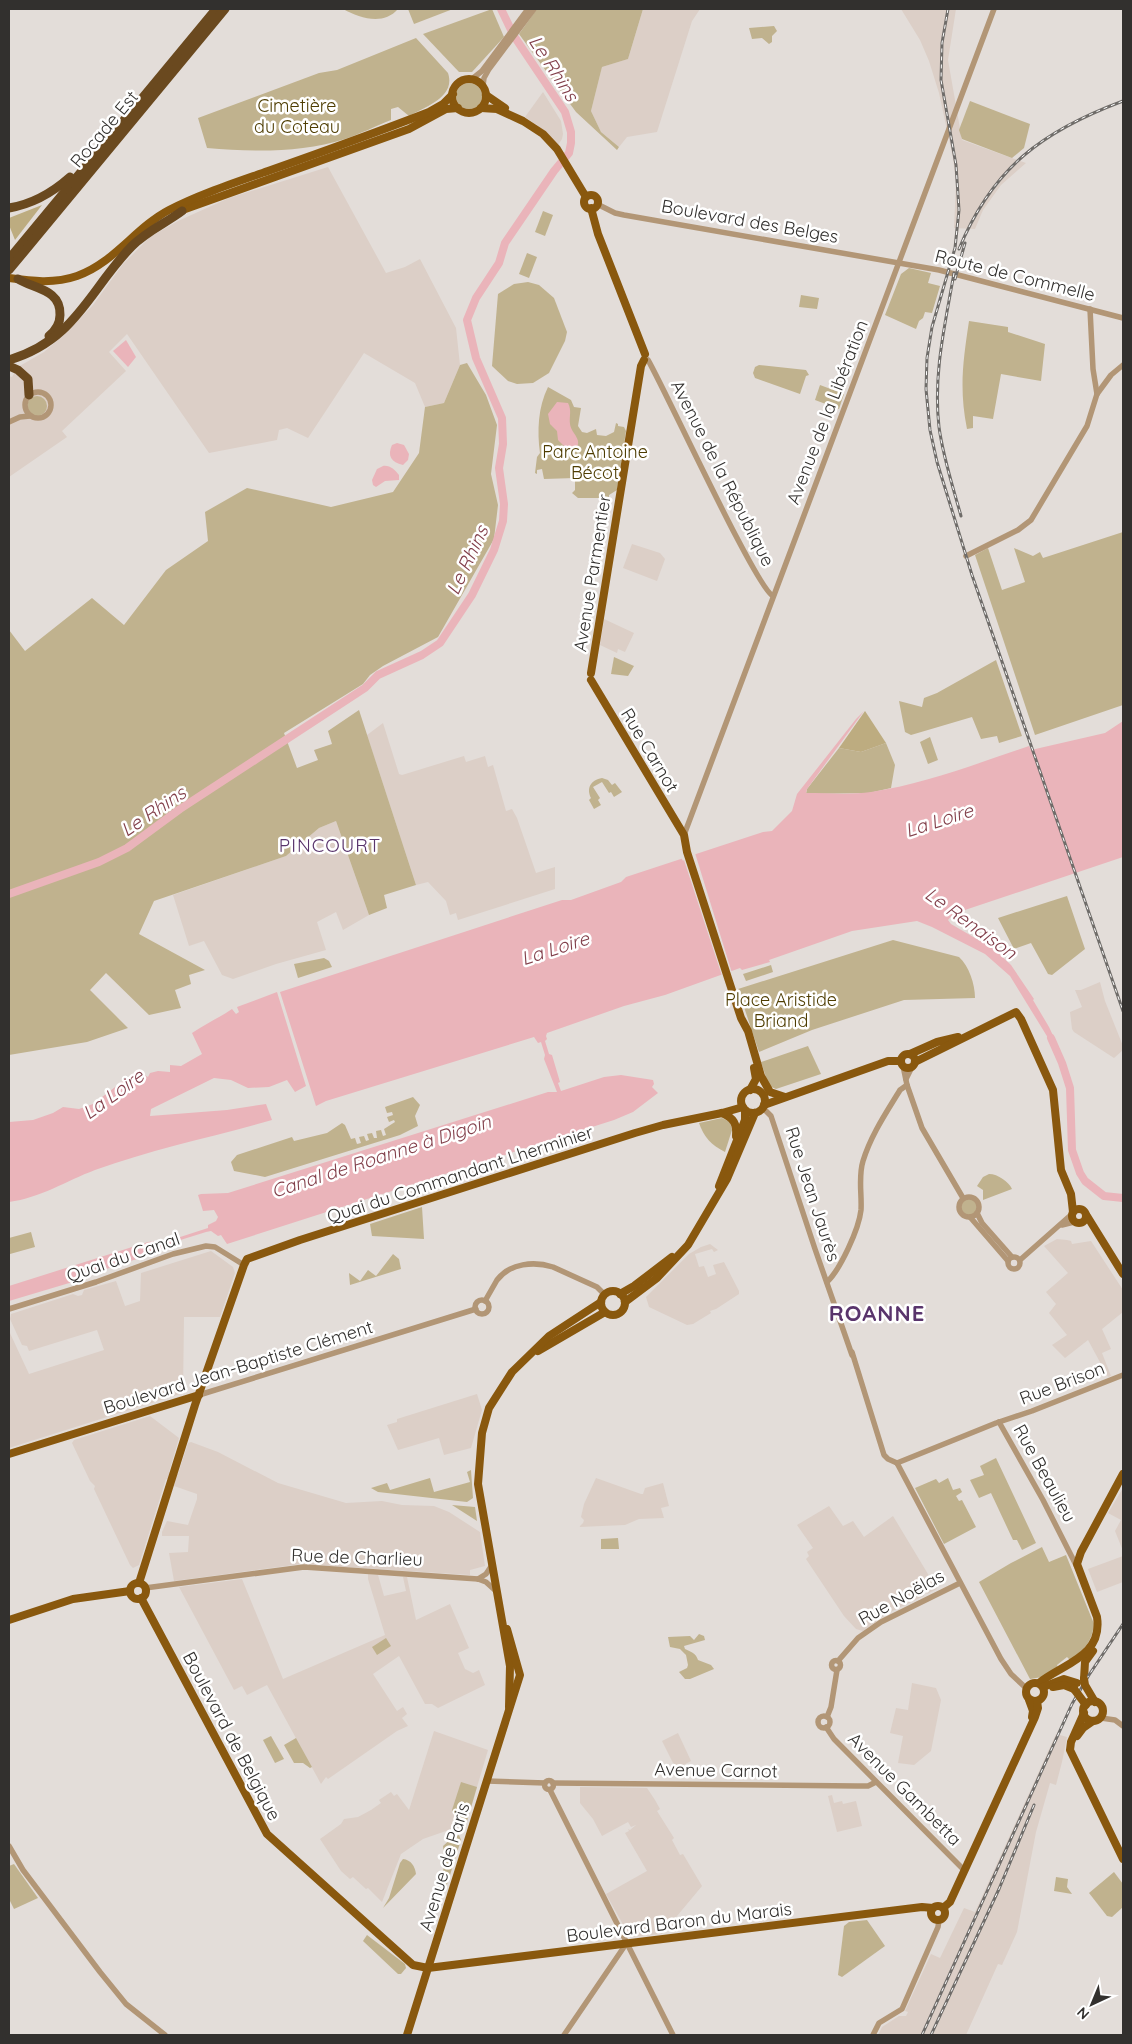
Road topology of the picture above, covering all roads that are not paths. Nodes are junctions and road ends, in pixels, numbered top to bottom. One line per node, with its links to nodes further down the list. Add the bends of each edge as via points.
1 (216, 9): 15 (highway, Rocade Est)
2 (225, 9): 21 (highway, Rocade Est)
3 (528, 9): 6 (street)
4 (534, 9): 6 (street)
5 (994, 9): 20 (street, Avenue de la Libération)
6 (520, 24): 7 (street)
7 (504, 46): 8 (street); 9 (street)
8 (472, 79): 9 (main road); 10 (main road, via 459,83)
9 (483, 86): 11 (main road)
10 (453, 94): 12 (main road); 19 (main road, via 429,112 187,202 154,219)
11 (486, 95): 13 (main road); 14 (main road)
12 (458, 108): 13 (main road, via 470,112); 18 (main road, via 446,109 409,129)
13 (481, 108): 14 (main road, via 496,109)
14 (523, 121): 16 (main road, via 543,134 557,149 586,196 594,196 598,200)
15 (84, 168): 17 (highway, via 45,196); 21 (highway, Rocade Est)
16 (594, 206): 20 (street, Boulevard des Belges, via 624,215); 26 (main road, Avenue de la République, via 598,234)
17 (9, 208)
18 (182, 211): 19 (main road); 25 (highway, via 134,244 82,310 59,333 33,350)
19 (130, 240): 22 (main road, via 98,266 77,276 45,281)
20 (899, 263): 23 (street, Route de Commelle, via 940,270); 35 (street, Avenue de la Libération)
21 (9, 265)
22 (13, 278): 25 (highway, via 52,294 59,306 60,320 45,339)
23 (1090, 309): 24 (street, Route de Commelle); 29 (street)
24 (1123, 318)
25 (9, 358)
26 (646, 358): 35 (street, Avenue de la République, via 736,534 765,588); 36 (main road, Avenue Parmentier, via 641,368)
27 (1123, 365): 29 (street)
28 (9, 366): 30 (highway, via 28,379)
29 (1097, 394): 34 (street, via 1087,426 1031,520)
30 (29, 395): 31 (street); 32 (street, via 44,393 51,406 44,417)
31 (24, 406): 32 (street); 33 (street)
32 (30, 416): 33 (street)
33 (12, 421)
34 (966, 556)
35 (773, 596): 37 (street, Avenue de la Libération, via 687,826)
36 (591, 676): 37 (main road, Rue Carnot)
37 (681, 831): 40 (main road)
38 (972, 1033): 39 (main road, via 937,1042); 41 (main road); 57 (main road, via 1016,1012 1053,1090 1061,1170)
39 (905, 1059): 41 (main road, via 915,1058); 41 (main road, via 907,1068); 43 (street); 47 (main road, via 888,1061)
40 (755, 1062): 42 (main road); 44 (main road, via 756,1077)
41 (914, 1064): 43 (street)
42 (761, 1076): 45 (main road); 47 (main road, via 770,1092)
43 (907, 1082): 54 (street, via 929,1141); 63 (street, via 870,1139 860,1175 861,1212 834,1275)
44 (750, 1090): 45 (main road); 46 (main road)
45 (762, 1094): 47 (main road); 48 (main road)
46 (743, 1095): 49 (main road); 52 (main road, Quai du Commandant Lherminier, via 726,1107)
47 (782, 1097): 48 (main road)
48 (764, 1106): 51 (main road); 63 (street, Rue Jean Jaurès, via 771,1116)
49 (744, 1108): 50 (main road, Quai du Commandant Lherminier); 51 (main road); 53 (main road, via 745,1120)
50 (722, 1113): 52 (main road, Quai du Commandant Lherminier); 53 (main road, via 736,1124)
51 (755, 1113): 55 (main road, via 731,1170)
52 (689, 1119): 61 (main road, Quai du Commandant Lherminier, via 265,1252 250,1257)
53 (735, 1142): 55 (main road)
54 (963, 1198): 56 (street, via 969,1196 977,1200); 58 (street, via 959,1210 962,1215)
55 (712, 1204): 59 (main road)
56 (977, 1214): 58 (street); 60 (street)
57 (1078, 1216): 60 (street, via 1057,1227); 62 (main road, via 1104,1245)
58 (970, 1217): 60 (street)
59 (703, 1222): 65 (main road, via 667,1262); 68 (main road, via 668,1268)
60 (1014, 1259)
61 (244, 1265): 69 (street, Quai du Canal, via 214,1247 206,1246); 75 (main road)
62 (1123, 1274)
63 (826, 1282): 64 (street, Rue Jean Jaurès)
64 (830, 1292): 72 (street, Rue Jean Jaurès); 72 (street, Rue Jean Jaurès, via 839,1295 836,1301)
65 (620, 1294): 66 (main road, via 614,1292); 68 (main road)
66 (603, 1298): 67 (street, via 597,1287 553,1267 530,1264 505,1273); 71 (main road); 73 (main road, via 549,1336)
67 (485, 1301): 70 (street, Boulevard Jean-Baptiste Clément, via 479,1301); 70 (street, Boulevard Jean-Baptiste Clément, via 489,1306 487,1312 480,1314)
68 (625, 1302): 71 (main road, via 619,1314)
69 (9, 1309)
70 (476, 1309): 75 (street, Boulevard Jean-Baptiste Clément)
71 (604, 1312): 73 (main road)
72 (852, 1355): 80 (street, Rue Jean Jaurès, via 884,1455)
73 (525, 1358): 84 (main road, via 489,1408 482,1433 478,1479)
74 (1123, 1375): 76 (street, Rue Brison)
75 (199, 1395): 79 (main road, Boulevard Jean-Baptiste Clément); 87 (main road)
76 (1012, 1418): 77 (street, Rue Brison); 78 (street, Rue Brison)
77 (999, 1422): 78 (street, Rue Beaulieu); 80 (street, Rue Brison)
78 (1005, 1430): 83 (street, Rue Beaulieu)
79 (9, 1454)
80 (896, 1463): 88 (street, Rue Jean Jaurès)
81 (1123, 1474): 82 (main road)
82 (1081, 1552): 83 (street, via 1077,1556); 85 (main road, via 1077,1564)
83 (1071, 1555): 85 (street, Rue Beaulieu)
84 (492, 1565): 86 (street); 91 (main road)
85 (1081, 1577): 94 (main road)
86 (478, 1579): 89 (street, Rue de Charlieu, via 304,1567); 91 (street, via 486,1582)
87 (139, 1583): 89 (main road); 90 (main road, via 132,1585)
88 (960, 1583): 97 (street, Rue Jean Jaurès, via 1006,1668); 101 (street, Rue Noëlas, via 881,1622 858,1638 838,1661 834,1661 833,1668 837,1670)
89 (145, 1588): 92 (main road)
90 (130, 1591): 92 (main road, via 134,1597); 93 (main road, via 72,1599)
91 (498, 1596): 100 (main road, via 511,1679); 100 (main road, via 520,1675)
92 (141, 1598): 118 (main road, Boulevard de Belgique, via 267,1834)
93 (9, 1620)
94 (1099, 1626): 95 (main road, via 1099,1640 1085,1662); 96 (main road, via 1086,1652)
95 (1078, 1683): 96 (main road); 99 (main road, bridge); 99 (main road, bridge, via 1085,1685)
96 (1042, 1687): 97 (main road, via 1033,1683); 98 (main road, via 1042,1698)
97 (1026, 1688): 98 (main road, via 1026,1696)
98 (1033, 1700): 113 (main road, via 1038,1708 1035,1717)
99 (1089, 1705): 102 (main road, via 1088,1720); 102 (main road, via 1100,1704 1103,1709); 105 (main road, via 1070,1745)
100 (509, 1706): 106 (main road, Avenue de Paris)
101 (827, 1717): 104 (street, via 830,1724); 104 (street, via 822,1716 818,1720 821,1726)
102 (1097, 1720): 103 (street, via 1114,1720); 105 (main road, via 1078,1734)
103 (1123, 1726)
104 (826, 1727): 107 (street, Avenue Gambetta)
105 (1073, 1755): 112 (main road)
106 (487, 1781): 108 (street); 119 (main road, Avenue de Paris)
107 (876, 1782): 109 (street, Avenue Carnot, via 868,1786); 113 (street, Avenue Gambetta)
108 (545, 1783): 109 (street); 110 (street)
109 (553, 1783): 110 (street)
110 (550, 1790): 117 (street)
111 (9, 1846): 121 (street, via 23,1870 100,1972 131,2008)
112 (1123, 1859)
113 (964, 1870): 115 (main road, via 950,1902)
114 (933, 1908): 115 (main road); 116 (main road, via 932,1916); 117 (main road, Boulevard Baron du Marais)
115 (944, 1908): 116 (main road, via 945,1915)
116 (939, 1920): 125 (street, via 902,2009 879,2023)
117 (626, 1944): 119 (main road, Boulevard Baron du Marais); 123 (street); 124 (street)
118 (413, 1965): 119 (main road, Boulevard de Belgique); 120 (main road)
119 (428, 1968): 120 (main road, Avenue de Paris)
120 (424, 1982): 122 (main road, Avenue de Paris)
121 (165, 2035)
122 (407, 2035)
123 (564, 2035)
124 (673, 2035)
125 (873, 2035)

